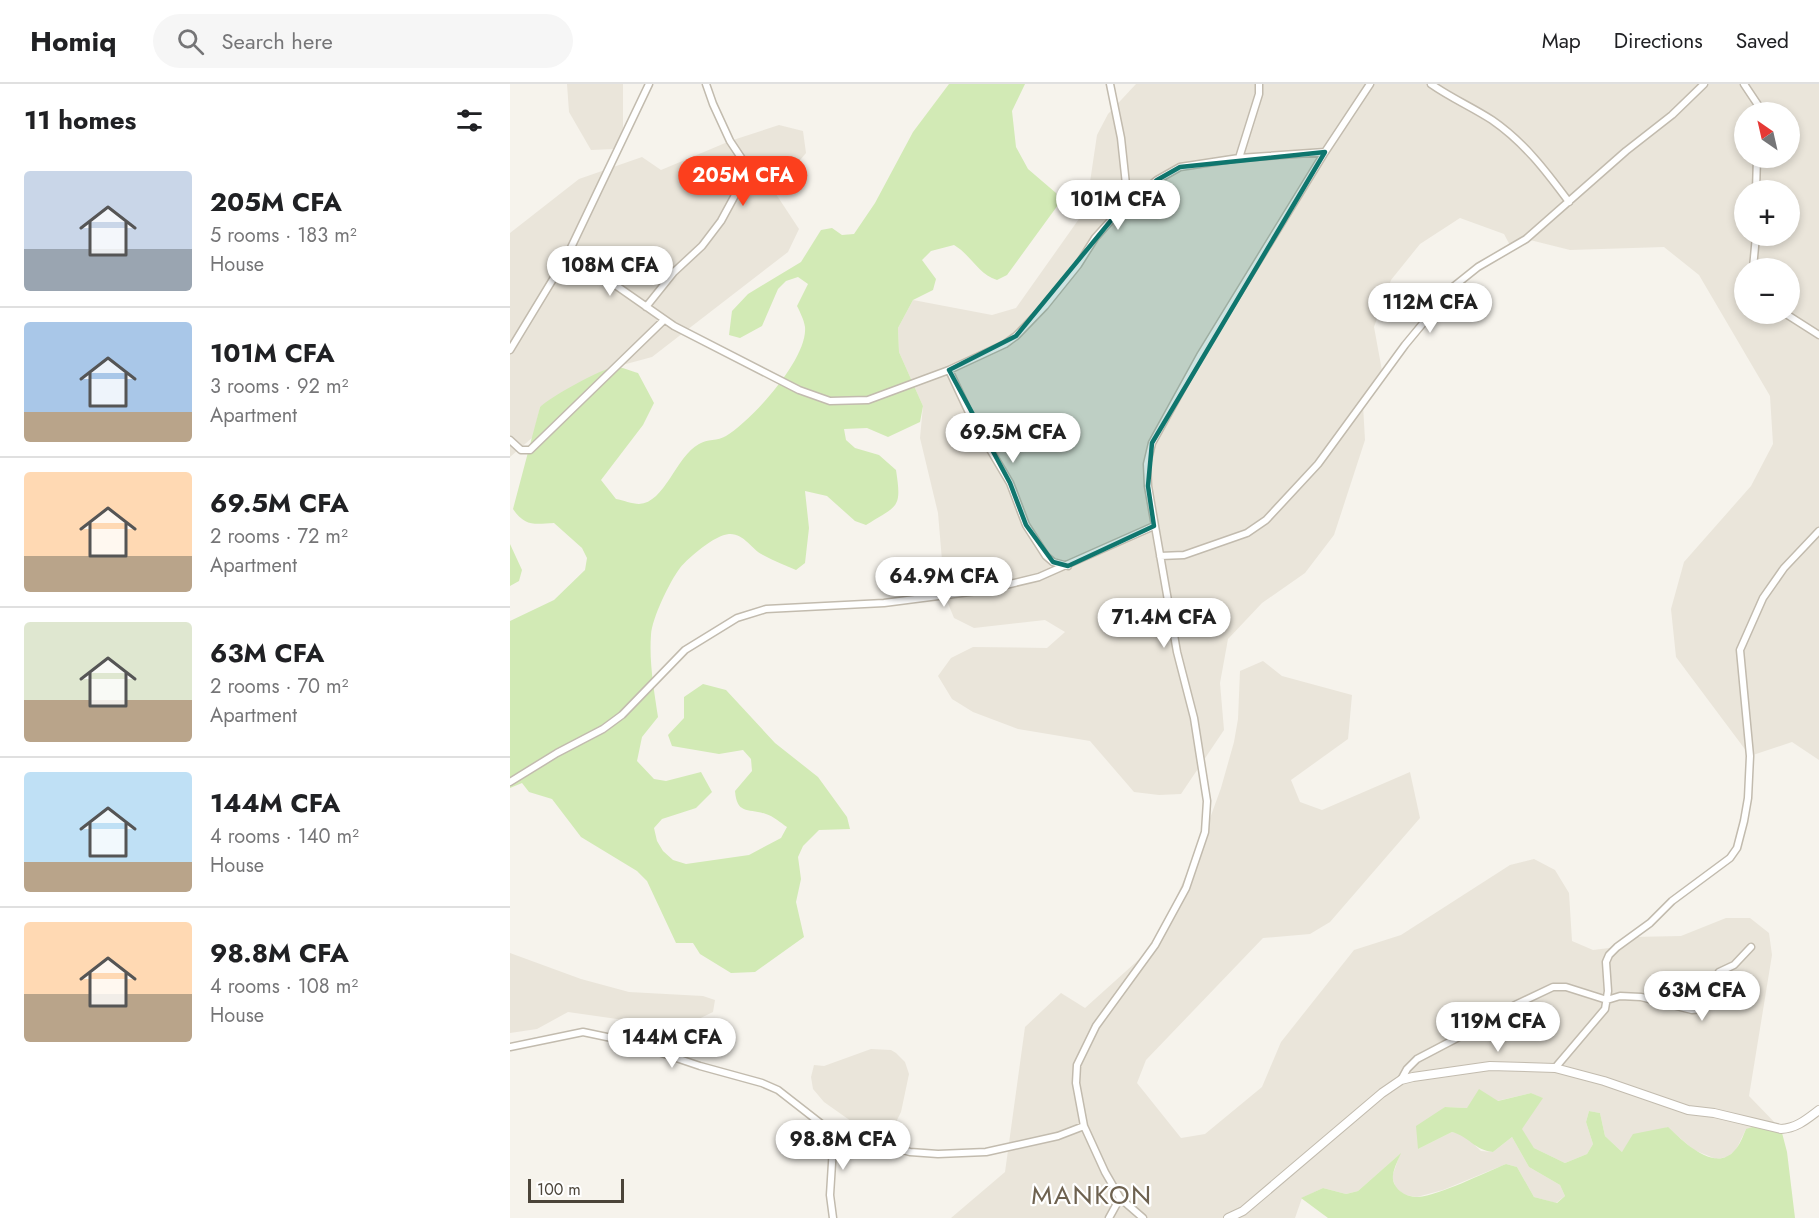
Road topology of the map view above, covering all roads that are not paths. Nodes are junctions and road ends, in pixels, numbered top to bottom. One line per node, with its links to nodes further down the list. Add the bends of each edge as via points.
1 (649, 84): 14 (street)
2 (706, 84): 15 (street, via 746,170 721,221)
3 (1110, 84): 13 (street)
4 (1259, 84): 11 (street)
5 (1370, 84): 10 (street)
6 (1431, 84): 12 (street, via 1491,119 1522,144)
7 (1704, 84): 12 (street)
8 (1744, 84): 9 (street)
9 (1756, 102)
10 (1325, 152): 11 (street); 22 (street, via 1201,354 1152,443 1147,464)
11 (1239, 158): 13 (street, via 1180,167)
12 (1569, 202): 24 (street, via 1526,239 1478,267 1449,291 1318,464 1266,520 1247,533 1185,555)
13 (1128, 203): 20 (street, via 1016,336)
14 (567, 256): 15 (street); 19 (street)
15 (646, 307): 16 (street)
16 (664, 320): 20 (street, via 764,374 830,401 868,400); 21 (street, via 530,450 521,450)
17 (1800, 323): 18 (street)
18 (1819, 335)
19 (510, 350)
20 (949, 370): 25 (street, via 1010,483 1026,525 1046,556)
21 (510, 440)
22 (1154, 526): 24 (street); 25 (street)
23 (1819, 531): 28 (street, via 1784,568 1763,598 1740,650 1750,756 1748,798 1737,848 1730,858 1609,955)
24 (1160, 556): 33 (street, via 1177,652 1194,718 1207,801 1205,832 1186,888 1155,945 1096,1026 1077,1065 1076,1083)
25 (1068, 566): 26 (street, via 1039,578 924,600 766,609 737,618 686,650 603,729)
26 (510, 782)
27 (1751, 947): 28 (street, via 1734,965 1719,972 1712,1001 1700,1010 1641,997)
28 (1607, 1000): 30 (street, via 1605,1009); 31 (street, via 1566,987 1553,987 1417,1059)
29 (510, 1047): 34 (street, via 583,1032 626,1041 762,1083 778,1090)
30 (1554, 1068): 31 (street, via 1490,1066); 32 (street, via 1688,1110 1782,1128 1801,1124)
31 (1401, 1080): 38 (street)
32 (1819, 1110)
33 (1084, 1126): 35 (street, via 986,1152 938,1154 910,1152); 37 (street)
34 (828, 1129): 35 (street); 36 (street)
35 (840, 1132): 36 (street)
36 (833, 1147): 39 (street)
37 (1120, 1198): 40 (street); 41 (street)
38 (1244, 1215): 42 (street)
39 (832, 1218)
40 (1109, 1218)
41 (1143, 1218)
42 (1228, 1218)

